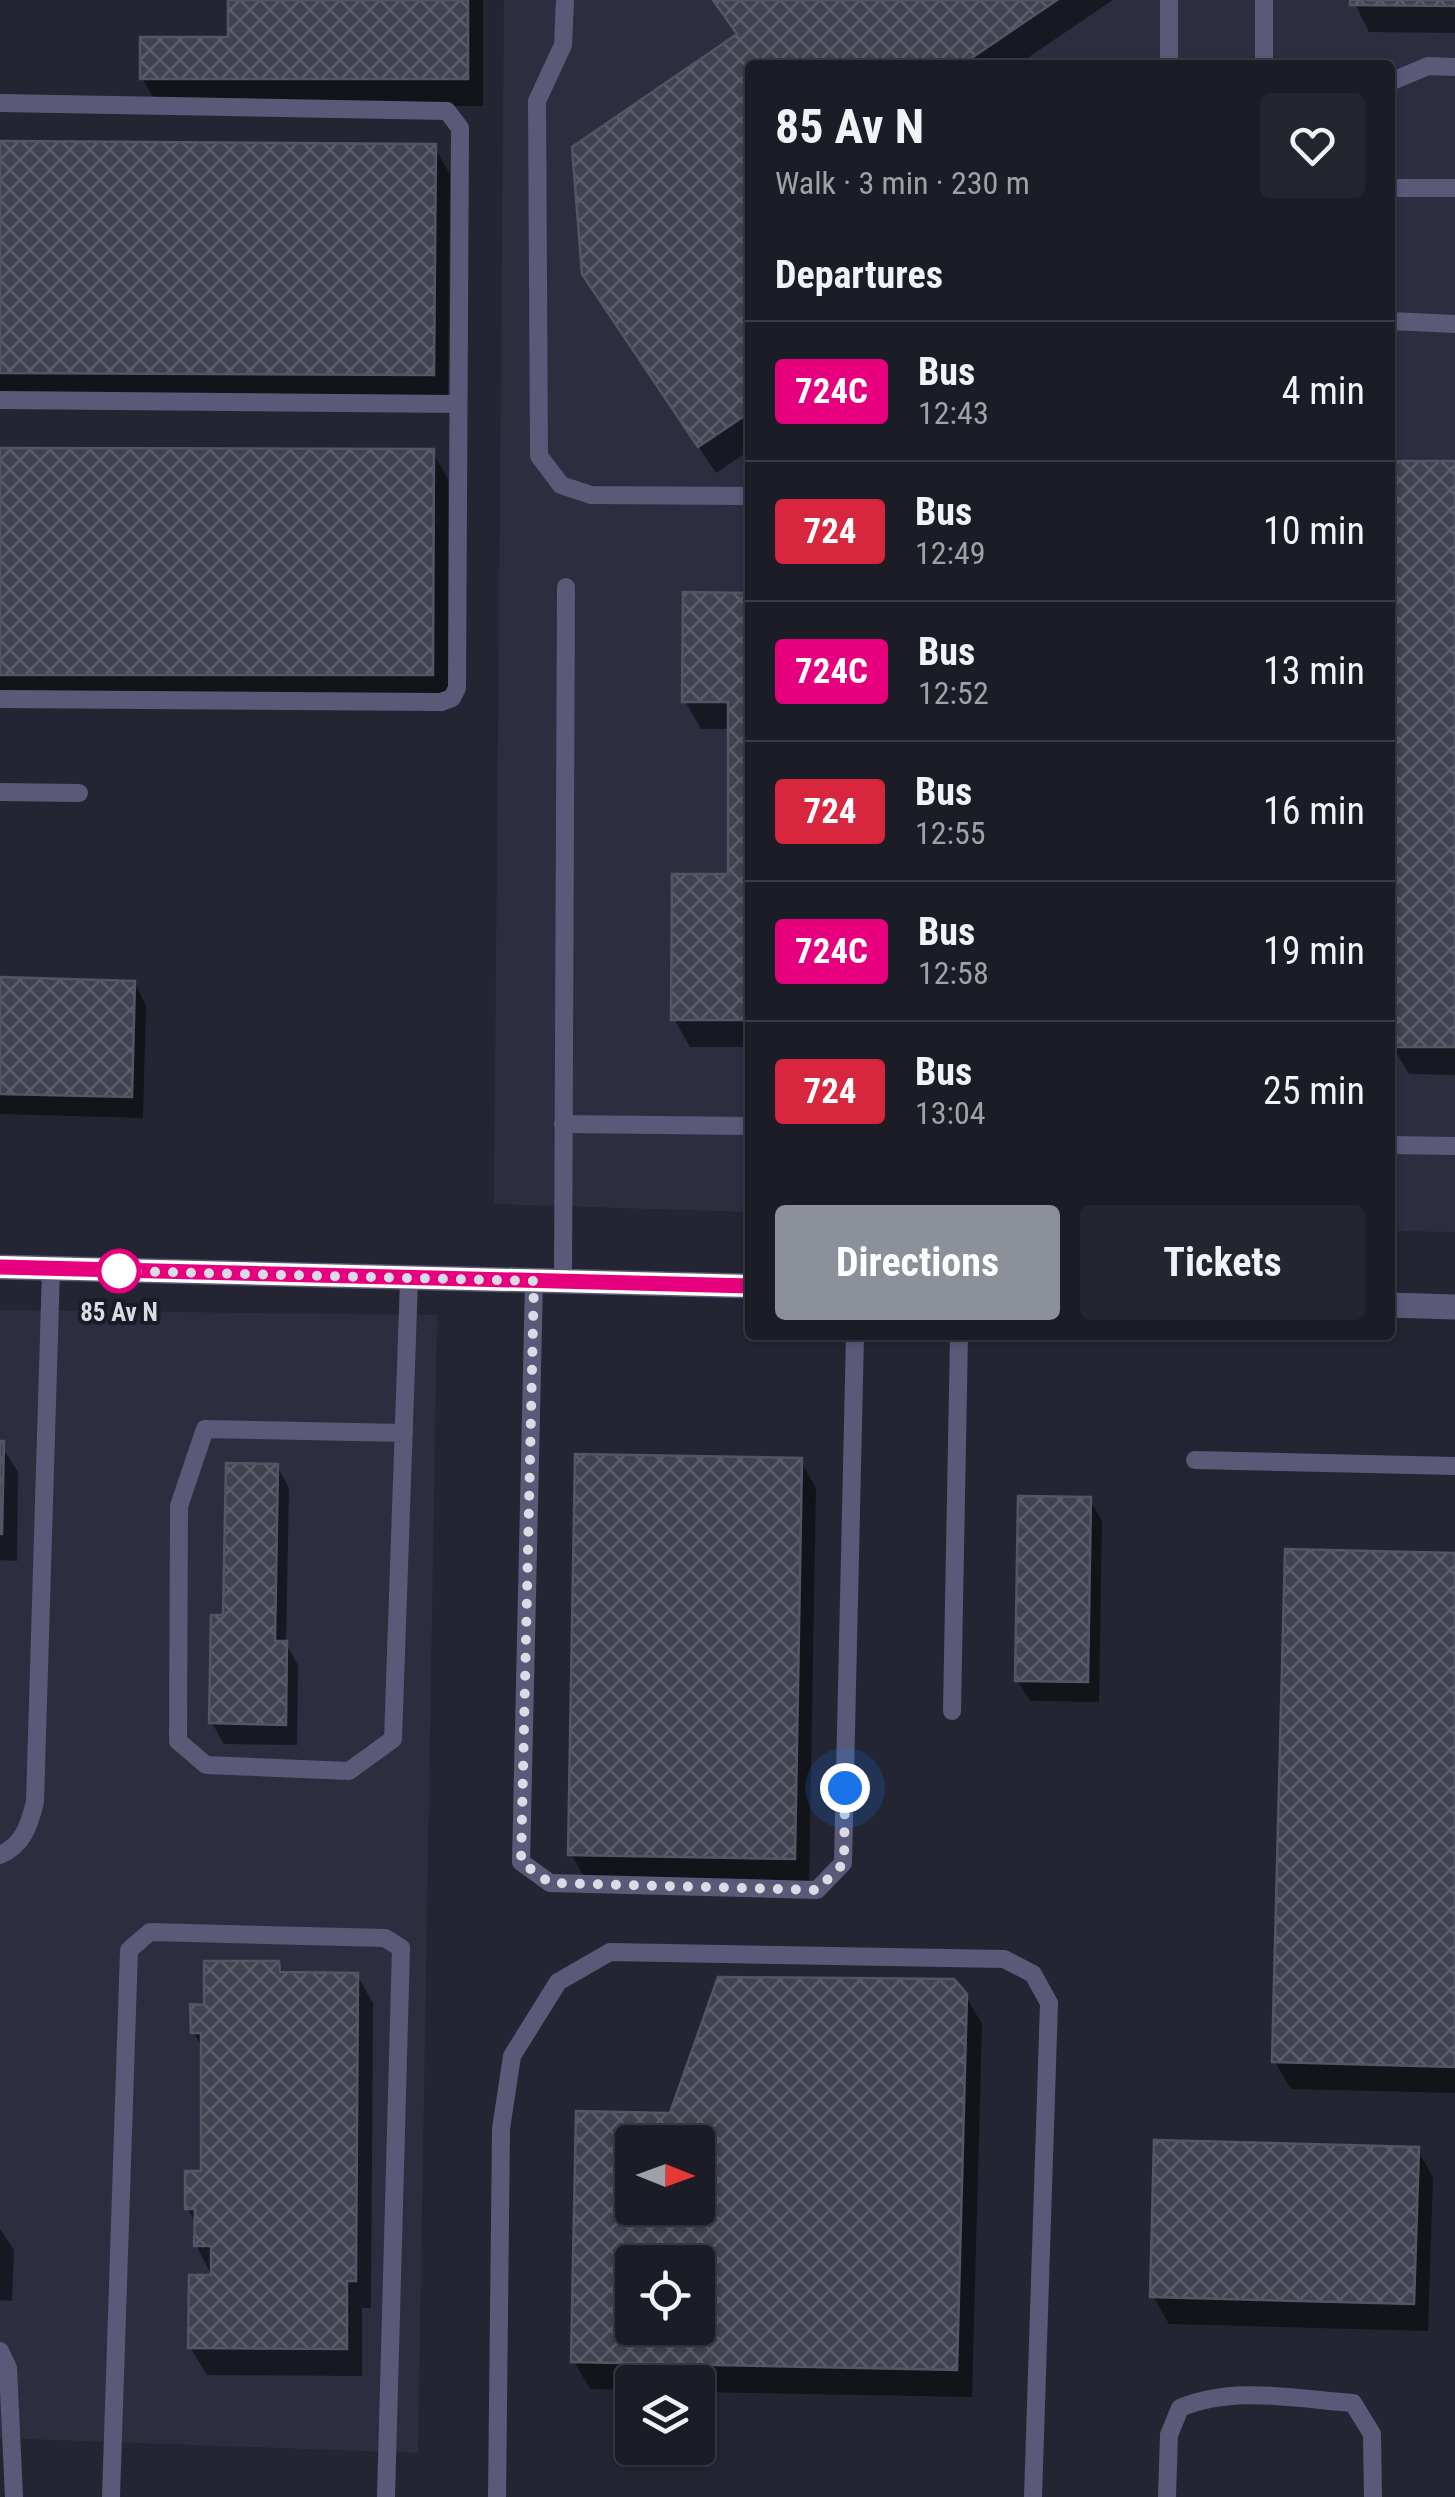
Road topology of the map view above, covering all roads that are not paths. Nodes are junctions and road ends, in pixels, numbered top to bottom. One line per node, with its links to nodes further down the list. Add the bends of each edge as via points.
1 (565, 0): 15 (lane, via 563,45 537,101 539,456 562,485 591,495)
2 (1169, 0): 4 (lane)
3 (1264, 0): 5 (lane)
4 (1169, 60)
5 (1264, 60)
6 (1455, 66): 7 (lane, via 1428,66)
7 (1395, 80)
8 (0, 103): 14 (lane, via 447,111 460,128)
9 (1395, 188): 10 (lane)
10 (1455, 188)
11 (1395, 321): 12 (lane)
12 (1455, 324)
13 (0, 400): 14 (lane)
14 (458, 404): 17 (lane, via 452,698)
15 (745, 496)
16 (566, 587): 20 (lane)
17 (0, 700)
18 (0, 792): 19 (lane)
19 (79, 793)
20 (563, 1124): 21 (lane); 28 (lane)
21 (745, 1126)
22 (1395, 1145): 23 (lane)
23 (1455, 1146)
24 (0, 1267): 25 (street)
25 (51, 1269): 26 (street); 38 (lane, via 35,1802 29,1827)
26 (409, 1280): 27 (street); 34 (lane)
27 (534, 1281): 28 (street); 32 (lane, via 521,1862 550,1883 817,1890 844,1863)
28 (563, 1282): 29 (street)
29 (745, 1286)
30 (1395, 1305): 31 (street)
31 (1455, 1306)
32 (854, 1340)
33 (959, 1340): 37 (lane)
34 (404, 1433): 34 (lane, via 393,1739 349,1770 206,1765 178,1741 179,1506 205,1429)
35 (1195, 1460): 36 (lane)
36 (1455, 1466)
37 (952, 1711)
38 (7, 1852)
39 (0, 2350): 40 (lane, via 8,2368)
40 (14, 2497)
41 (112, 2497): 42 (lane, via 129,1950 150,1932 385,1938 400,1948)
42 (386, 2497)
43 (497, 2497): 44 (lane, via 501,2129 512,2056 558,1982 610,1952 1004,1959 1033,1974 1050,2003)
44 (1033, 2497)
45 (1168, 2497): 46 (lane, via 1169,2435 1180,2408 1227,2395 1353,2403 1372,2434)
46 (1373, 2497)

